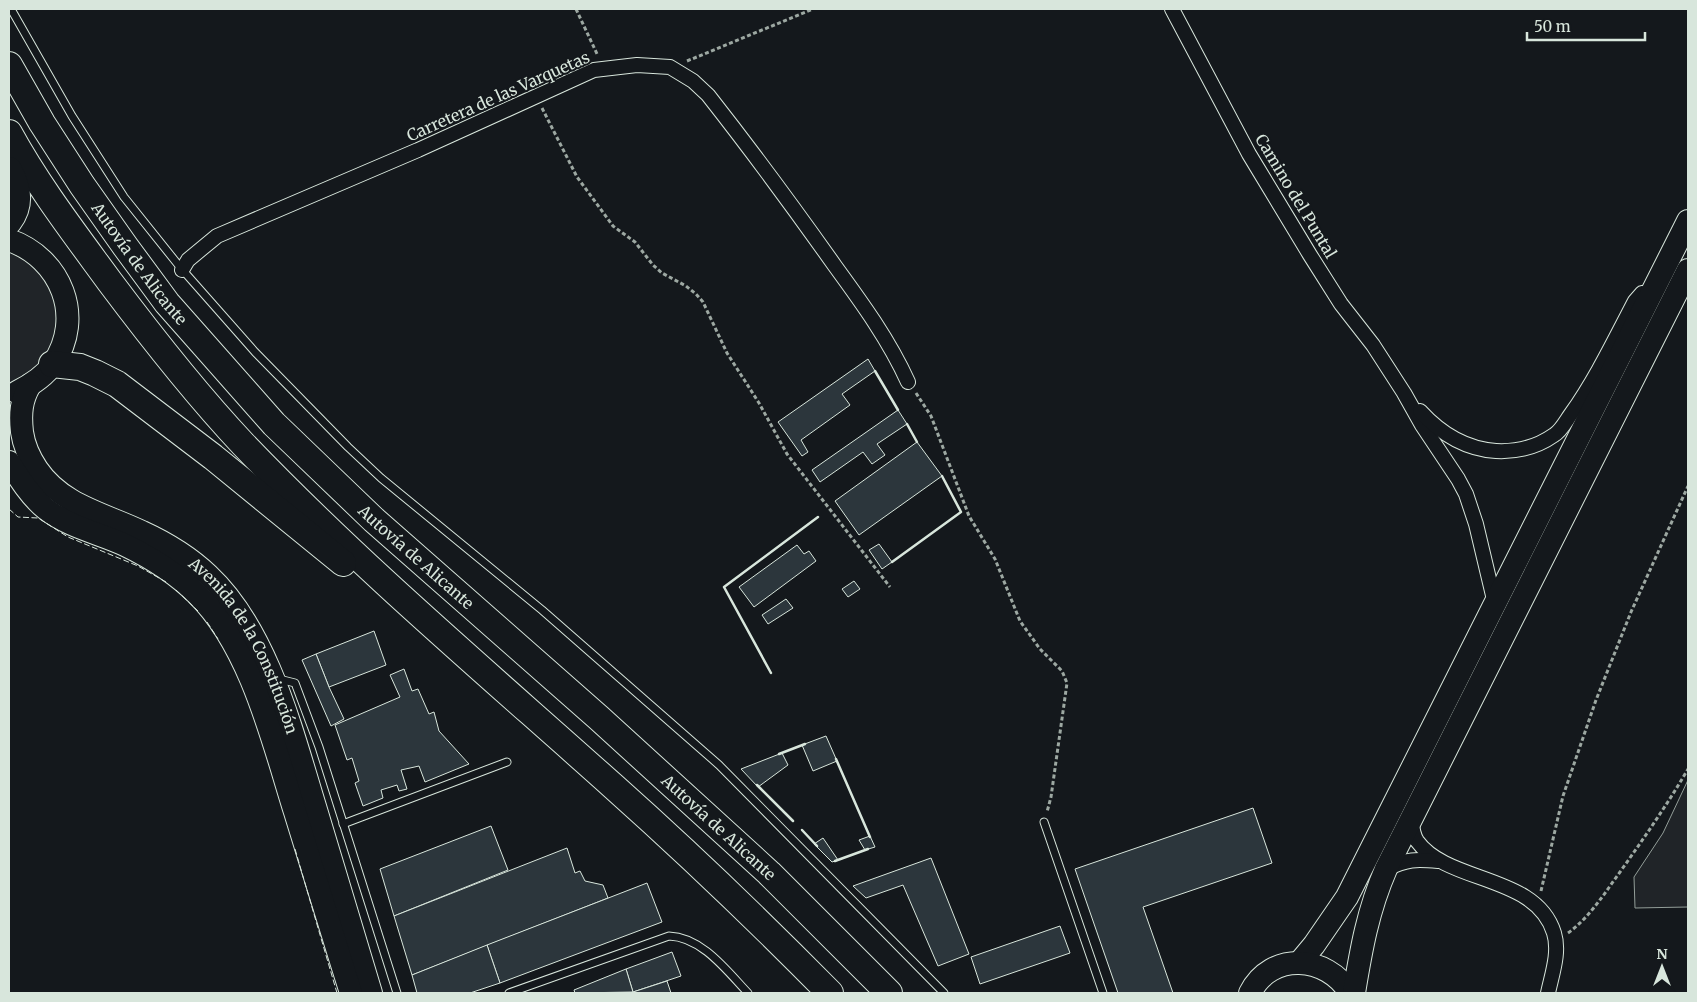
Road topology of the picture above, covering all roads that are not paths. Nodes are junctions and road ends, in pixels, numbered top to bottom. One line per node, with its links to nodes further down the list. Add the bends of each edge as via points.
1 (11, 9): 10 (lane, via 72,116 124,197)
2 (1172, 9): 15 (street, Camino del Puntal, via 1253,162 1336,296)
3 (9, 65): 34 (highway, Autovía de Alicante, via 72,170 125,246 167,302 274,424 374,520 600,718 769,873)
4 (9, 133): 19 (highway, via 53,204 189,383 250,450)
5 (9, 170): 6 (highway, via 18,200)
6 (9, 221)
7 (1688, 221): 9 (main road)
8 (9, 240): 12 (main road, via 28,248 43,260 63,292 67,310 66,329 62,348)
9 (1666, 266): 15 (street, Camino del Puntal, via 1635,301 1586,394 1556,434 1540,443 1506,452 1466,445 1429,421); 18 (main road)
10 (182, 270): 13 (street, Carretera de las Varquetas, via 188,260 218,236 594,70 637,65 670,67 708,95 790,201 863,305 896,356); 35 (lane, via 255,352 348,447 719,765)
11 (1688, 270): 22 (main road)
12 (52, 364): 14 (main road); 19 (highway, via 80,368 117,384 213,457 382,598)
13 (908, 382)
14 (30, 385): 16 (main road); 20 (main road, Avenida de la Constitución, via 20,416 23,438 27,452 50,486 84,508 164,543 209,576 248,628)
15 (1404, 393): 18 (street, Camino del Puntal, via 1466,494)
16 (9, 394)
17 (9, 462): 28 (main road, Avenida de la Constitución, via 46,508 164,568 197,594 222,624 244,663 268,726)
18 (1495, 604): 27 (main road, via 1347,897)
19 (423, 616): 33 (highway, via 615,788)
20 (272, 678): 24 (lane, via 295,683); 29 (main road, Avenida de la Constitución, via 287,716)
21 (507, 762): 24 (lane)
22 (1411, 819): 25 (street, via 1416,840); 26 (main road)
23 (1044, 822): 36 (lane)
24 (344, 824): 30 (lane)
25 (1441, 861): 26 (street, via 1409,860); 39 (street, via 1525,896 1546,916 1554,933 1556,952)
26 (1386, 870): 38 (main road, via 1372,902)
27 (1299, 962): 37 (main road, via 1266,974); 38 (main road, via 1332,972)
28 (351, 993)
29 (371, 993)
30 (397, 993)
31 (509, 993): 32 (lane, via 669,936 679,936 710,954)
32 (748, 993)
33 (830, 993)
34 (889, 993)
35 (944, 993)
36 (1103, 993)
37 (1250, 993)
38 (1352, 993)
39 (1548, 993)

